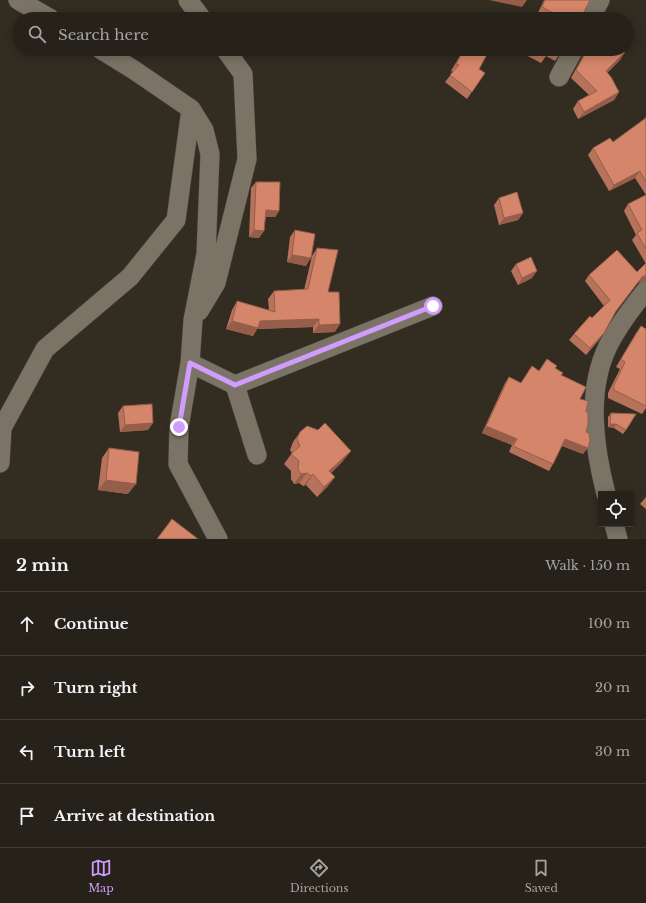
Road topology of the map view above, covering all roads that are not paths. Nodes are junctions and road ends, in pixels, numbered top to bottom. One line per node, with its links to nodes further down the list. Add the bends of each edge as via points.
1 (18, 0): 4 (street)
2 (188, 0): 5 (street)
3 (600, 0): 6 (street)
4 (39, 12)
5 (197, 12)
6 (594, 12)
7 (111, 56): 11 (street)
8 (230, 56): 14 (street, via 243,74 247,159 216,283)
9 (570, 56): 10 (street)
10 (559, 77)
11 (191, 109): 14 (street, via 204,130 210,154 206,254); 18 (street, via 176,220 130,277 45,349 2,428)
12 (646, 290): 19 (street, via 608,347 598,375 594,402 596,444)
13 (433, 306): 16 (street)
14 (193, 320): 15 (street)
15 (190, 363): 16 (street); 21 (street, via 179,427 178,464)
16 (235, 385): 17 (street)
17 (257, 455)
18 (0, 463)
19 (605, 491)
20 (615, 527): 22 (street)
21 (218, 539)
22 (618, 539)

